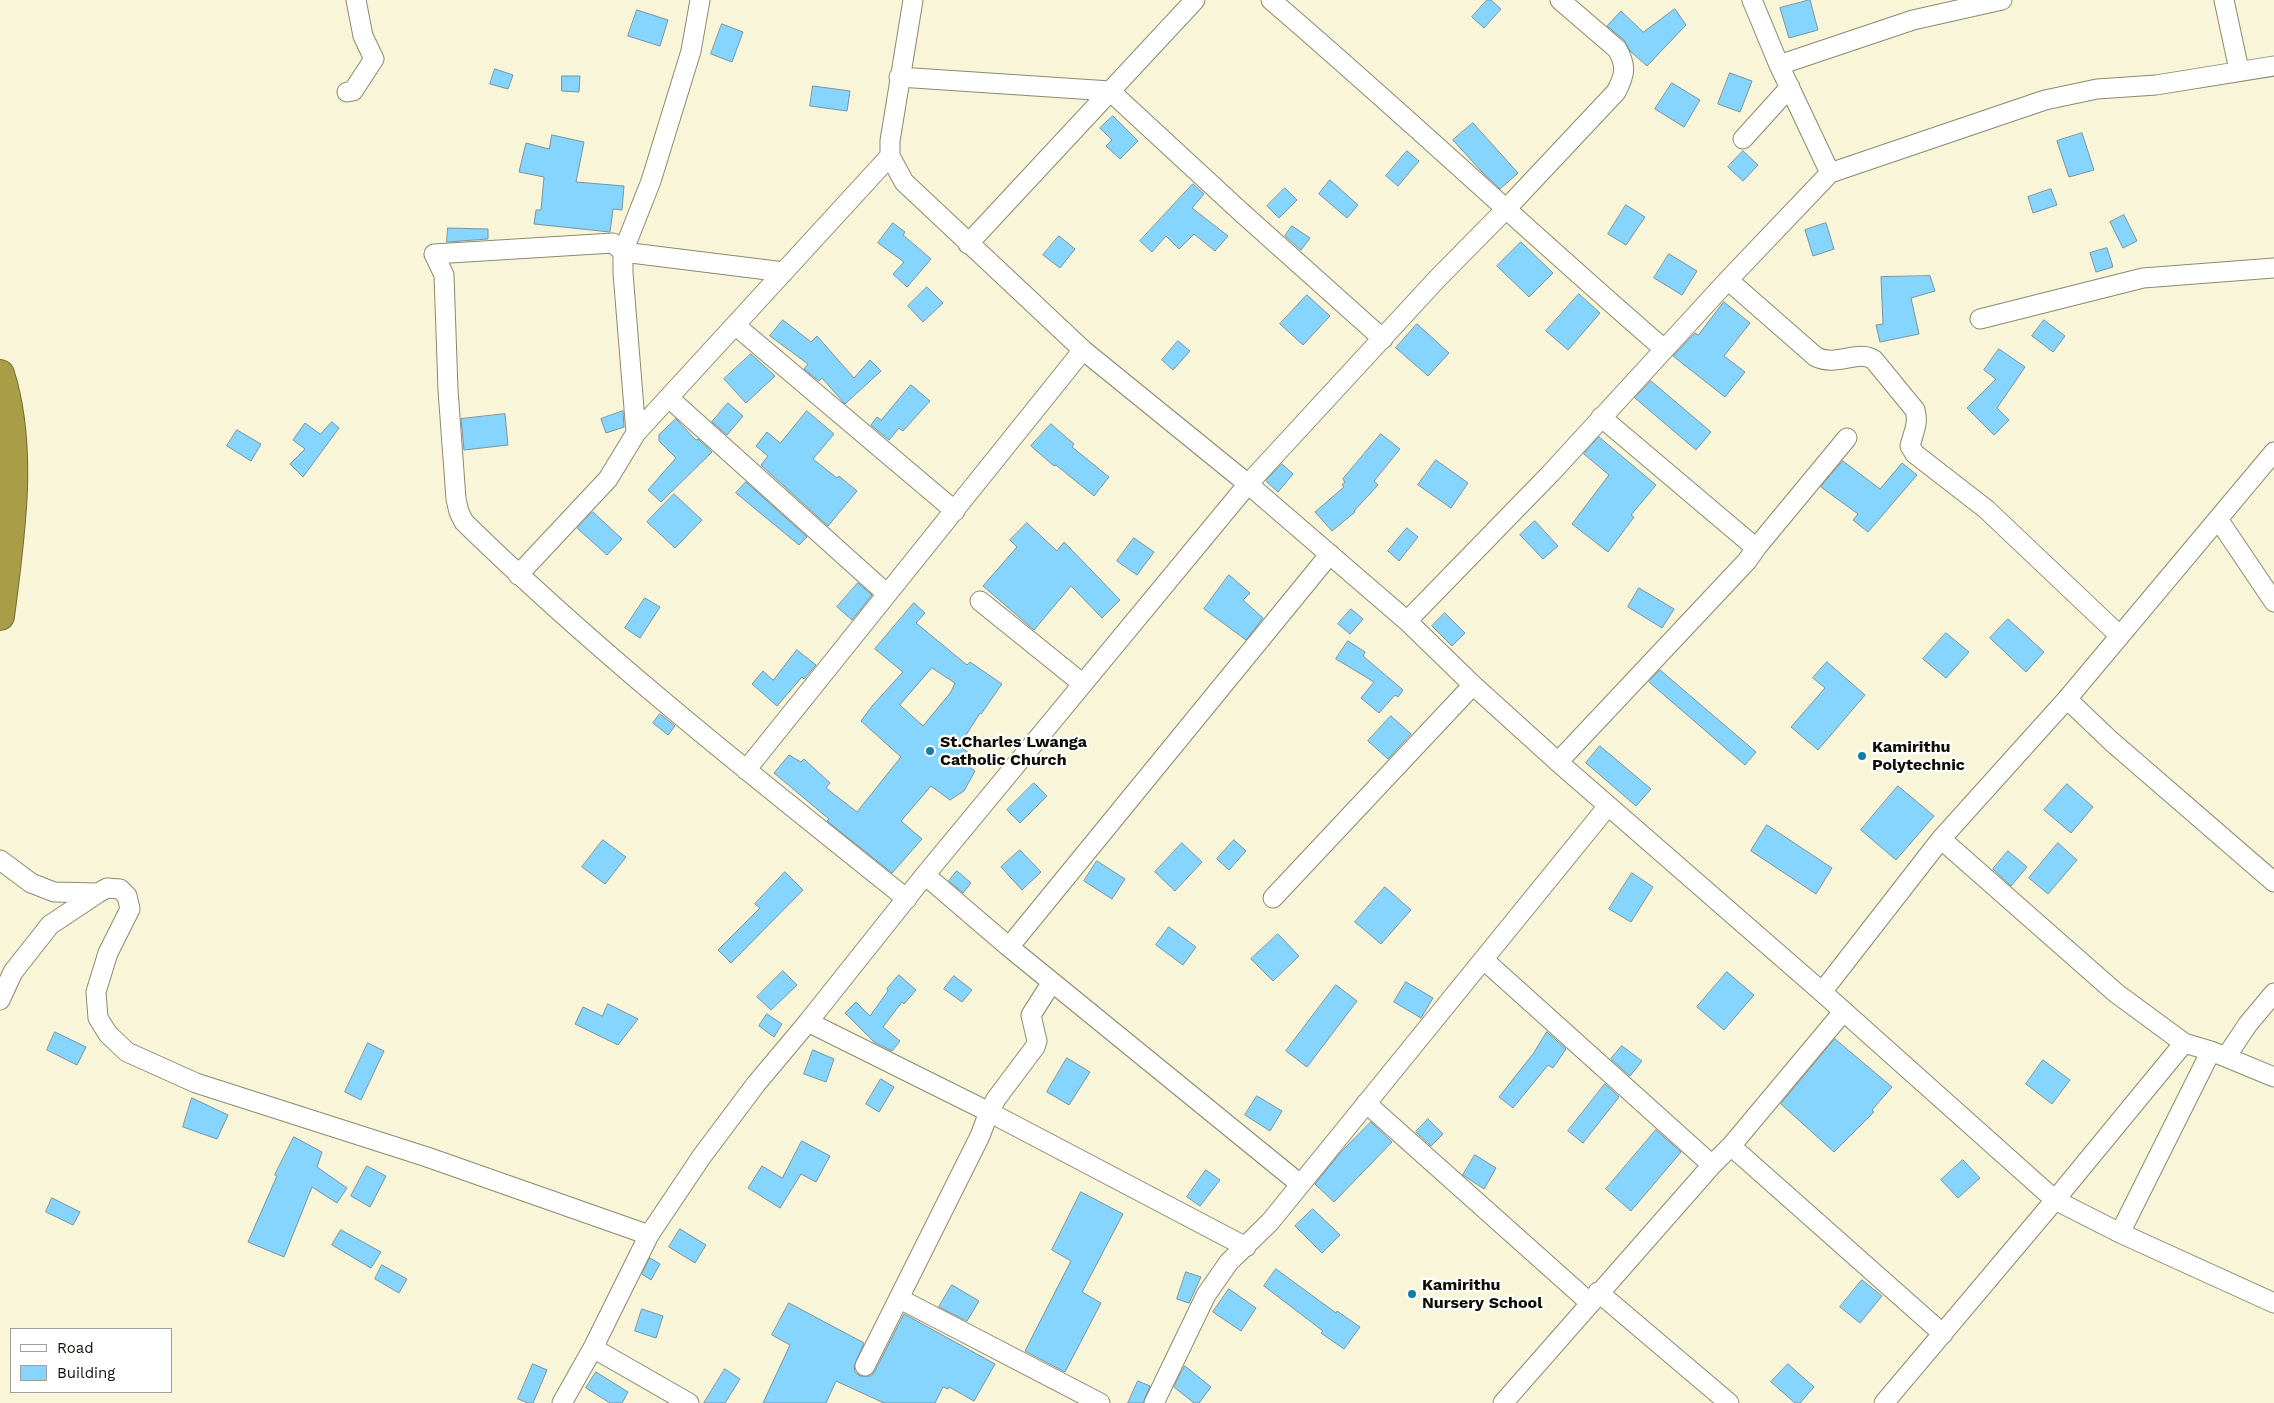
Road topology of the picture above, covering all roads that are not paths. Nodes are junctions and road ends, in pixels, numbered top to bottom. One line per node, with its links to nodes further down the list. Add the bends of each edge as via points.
1 (356, 0): 17 (street, via 363,36 374,60 353,92)
2 (700, 0): 23 (street, via 691,51 651,181)
3 (913, 0): 14 (street)
4 (1195, 0): 16 (street)
5 (1271, 0): 21 (street)
6 (1752, 0): 11 (street)
7 (2002, 0): 10 (street)
8 (2224, 0): 13 (street)
9 (1566, 2): 21 (street, via 1617,48 1622,58 1624,78 1616,92)
10 (1962, 4): 11 (street)
11 (1779, 64): 15 (street)
12 (2274, 66): 13 (street)
13 (2239, 70): 20 (street, via 2156,85 2097,89 2045,100)
14 (899, 77): 16 (street); 19 (street, via 891,125)
15 (1790, 87): 18 (street); 20 (street)
16 (1110, 91): 22 (street); 29 (street)
17 (347, 92)
18 (1743, 139)
19 (890, 156): 22 (street, via 904,182); 25 (street)
20 (1830, 174): 26 (street)
21 (1507, 208): 29 (street, via 1436,279); 30 (street)
22 (968, 244): 31 (street)
23 (623, 252): 25 (street); 35 (street); 43 (street, via 613,242 434,254 444,275 448,390 459,512 464,522)
24 (2274, 268): 27 (street, via 2143,278)
25 (784, 272): 28 (street)
26 (1728, 280): 30 (street); 49 (street, via 1816,357 1832,362 1864,355 1874,360 1915,410 1916,430 1910,446 1915,454 1986,509)
27 (1980, 319)
28 (735, 325): 33 (street); 39 (street)
29 (1384, 339): 38 (street)
30 (1664, 349): 34 (street)
31 (1083, 350): 38 (street); 39 (street)
32 (0, 374): 47 (highway, via 12,424 10,538)
33 (669, 398): 35 (street); 44 (street)
34 (1601, 417): 41 (street); 48 (street)
35 (636, 433): 43 (street, via 608,479)
36 (1847, 438): 41 (street)
37 (2274, 452): 40 (street)
38 (1248, 484): 42 (street); 50 (street)
39 (955, 511): 44 (street)
40 (2218, 519): 46 (street); 49 (street)
41 (1756, 548): 53 (street)
42 (1330, 554): 48 (street); 63 (street)
43 (518, 576): 54 (street)
44 (887, 594): 54 (street)
45 (980, 601): 50 (street)
46 (2274, 602)
47 (0, 616)
48 (1407, 621): 51 (street)
49 (2120, 636): 52 (street)
50 (1082, 684): 58 (street)
51 (1473, 685): 53 (street); 61 (street)
52 (2067, 699): 56 (street); 59 (street)
53 (1558, 762): 55 (street)
54 (746, 770): 62 (street)
55 (1608, 806): 64 (street); 66 (street)
56 (1941, 839): 66 (street); 71 (street, via 2116,993)
57 (0, 860): 60 (street, via 31,883 54,892)
58 (925, 875): 62 (street); 63 (street)
59 (2274, 882)
60 (98, 893): 68 (street, via 50,925 13,972); 81 (street, via 107,888 120,889 127,896 130,909 108,953 96,992 98,1018 108,1034 127,1052 196,1083 427,1157)
61 (1272, 898)
62 (907, 900): 70 (street)
63 (1008, 947): 65 (street)
64 (1484, 960): 74 (street); 77 (street)
65 (1052, 982): 75 (street, via 1031,1015 1037,1041 1035,1047); 78 (street)
66 (1822, 992): 69 (street)
67 (2274, 993): 72 (street)
68 (0, 1000)
69 (1843, 1012): 76 (street); 79 (street)
70 (808, 1022): 75 (street); 81 (street, via 707,1149)
71 (2184, 1043): 72 (street); 79 (street)
72 (2219, 1054): 73 (street); 80 (street)
73 (2274, 1077)
74 (1366, 1103): 78 (street); 83 (street)
75 (989, 1112): 82 (street); 84 (street)
76 (1731, 1146): 77 (street); 86 (street)
77 (1712, 1165): 83 (street)
78 (1300, 1184): 82 (street)
79 (2055, 1200): 80 (street); 86 (street)
80 (2120, 1233): 85 (street)
81 (650, 1235): 87 (street)
82 (1246, 1247): 92 (street, via 1228,1262 1206,1295)
83 (1594, 1297): 93 (street); 94 (street)
84 (900, 1299): 88 (street); 91 (street)
85 (2274, 1303)
86 (1943, 1334): 95 (street)
87 (593, 1348): 89 (street); 90 (street)
88 (866, 1366)
89 (562, 1403)
90 (689, 1403)
91 (1100, 1403)
92 (1154, 1403)
93 (1503, 1403)
94 (1728, 1403)
95 (1884, 1403)

